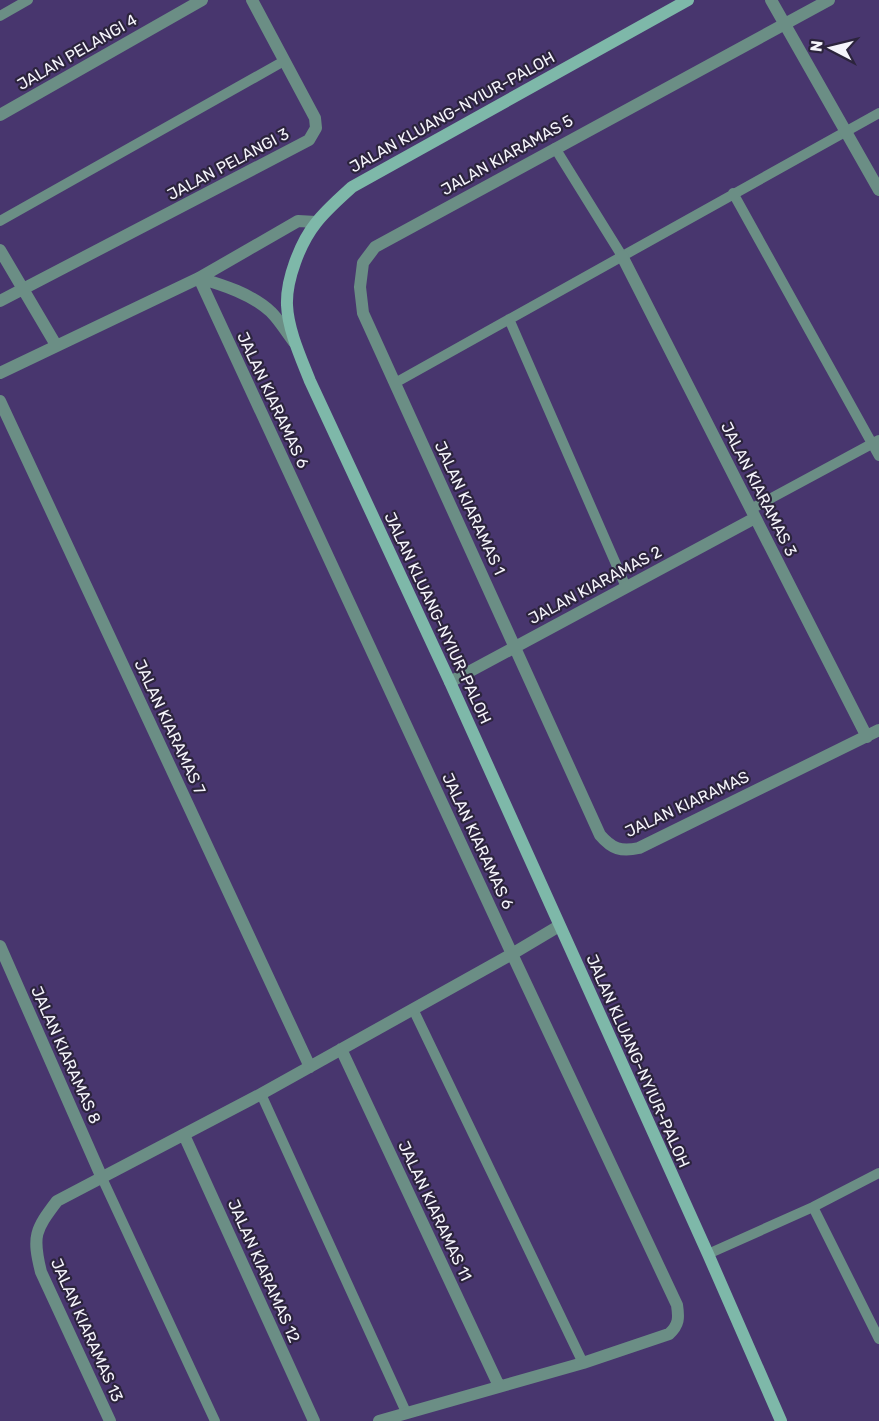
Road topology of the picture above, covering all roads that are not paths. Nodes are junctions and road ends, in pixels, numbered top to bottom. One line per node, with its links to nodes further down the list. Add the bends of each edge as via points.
1 (28, 0): 7 (lane)
2 (202, 0): 11 (street, JALAN PELANGI 4)
3 (252, 0): 9 (street, JALAN PELANGI 3)
4 (688, 0): 17 (street, JALAN KLUANG-NYIUR-PALOH, via 352,187)
5 (771, 0): 8 (street)
6 (829, 0): 8 (street, JALAN KIARAMAS 5)
7 (0, 15)
8 (784, 23): 12 (street); 13 (street, JALAN KIARAMAS 5)
9 (284, 61): 16 (lane); 21 (street, JALAN PELANGI 3, via 315,118 316,128 309,140)
10 (879, 113): 12 (lane)
11 (0, 115)
12 (846, 131): 14 (street); 15 (lane)
13 (555, 148): 19 (lane); 27 (street, JALAN KIARAMAS 5, via 375,247 363,263 363,313)
14 (879, 190)
15 (733, 194): 19 (lane); 29 (lane)
16 (0, 221)
17 (316, 222): 20 (street, via 298,221); 25 (street, JALAN KLUANG-NYIUR-PALOH, via 293,267 287,305)
18 (0, 250): 21 (street)
19 (622, 256): 23 (lane); 31 (street, JALAN KIARAMAS 3)
20 (199, 278): 24 (street); 25 (street, via 231,288 262,305); 39 (street, JALAN KIARAMAS 6)
21 (23, 289): 22 (street, JALAN PELANGI 3); 24 (street)
22 (0, 301)
23 (509, 319): 27 (lane); 32 (lane)
24 (57, 345): 26 (street)
25 (296, 345): 34 (street, JALAN KLUANG-NYIUR-PALOH)
26 (0, 373)
27 (395, 382): 33 (street, JALAN KIARAMAS 1)
28 (0, 401): 42 (street, JALAN KIARAMAS 7)
29 (876, 442): 30 (lane); 31 (lane)
30 (879, 456)
31 (753, 513): 32 (street, JALAN KIARAMAS 2); 36 (street, JALAN KIARAMAS 3)
32 (626, 587): 33 (street, JALAN KIARAMAS 2)
33 (516, 647): 34 (street, JALAN KIARAMAS 2); 36 (street, JALAN KIARAMAS, via 600,835 616,849 639,848)
34 (450, 682): 37 (street, JALAN KLUANG-NYIUR-PALOH)
35 (879, 730): 36 (street, JALAN KIARAMAS)
36 (867, 736)
37 (559, 926): 39 (street, JALAN KIARAMAS 13); 48 (street, JALAN KLUANG-NYIUR-PALOH)
38 (0, 946): 46 (street, JALAN KIARAMAS 8)
39 (512, 954): 40 (street, JALAN KIARAMAS 13); 50 (street, JALAN KIARAMAS 6, via 677,1305 679,1318 669,1334)
40 (413, 1009): 41 (street, JALAN KIARAMAS 13); 50 (lane)
41 (341, 1049): 42 (street, JALAN KIARAMAS 13); 51 (street, JALAN KIARAMAS 11)
42 (310, 1066): 43 (street, JALAN KIARAMAS 13)
43 (261, 1094): 44 (street, JALAN KIARAMAS 13); 52 (lane)
44 (184, 1136): 46 (street, JALAN KIARAMAS 13); 55 (street, JALAN KIARAMAS 12)
45 (879, 1173): 47 (lane)
46 (102, 1178): 53 (street, JALAN KIARAMAS 13, via 57,1201 40,1222 35,1247 41,1272); 54 (lane)
47 (813, 1207): 48 (lane); 49 (lane)
48 (708, 1254): 57 (street, JALAN KLUANG-NYIUR-PALOH)
49 (879, 1339)
50 (584, 1363): 51 (street, JALAN KIARAMAS 6)
51 (499, 1386): 52 (street, JALAN KIARAMAS 6)
52 (406, 1412): 56 (street, JALAN KIARAMAS 6)
53 (109, 1421)
54 (214, 1421)
55 (314, 1421)
56 (379, 1421)
57 (781, 1421)

